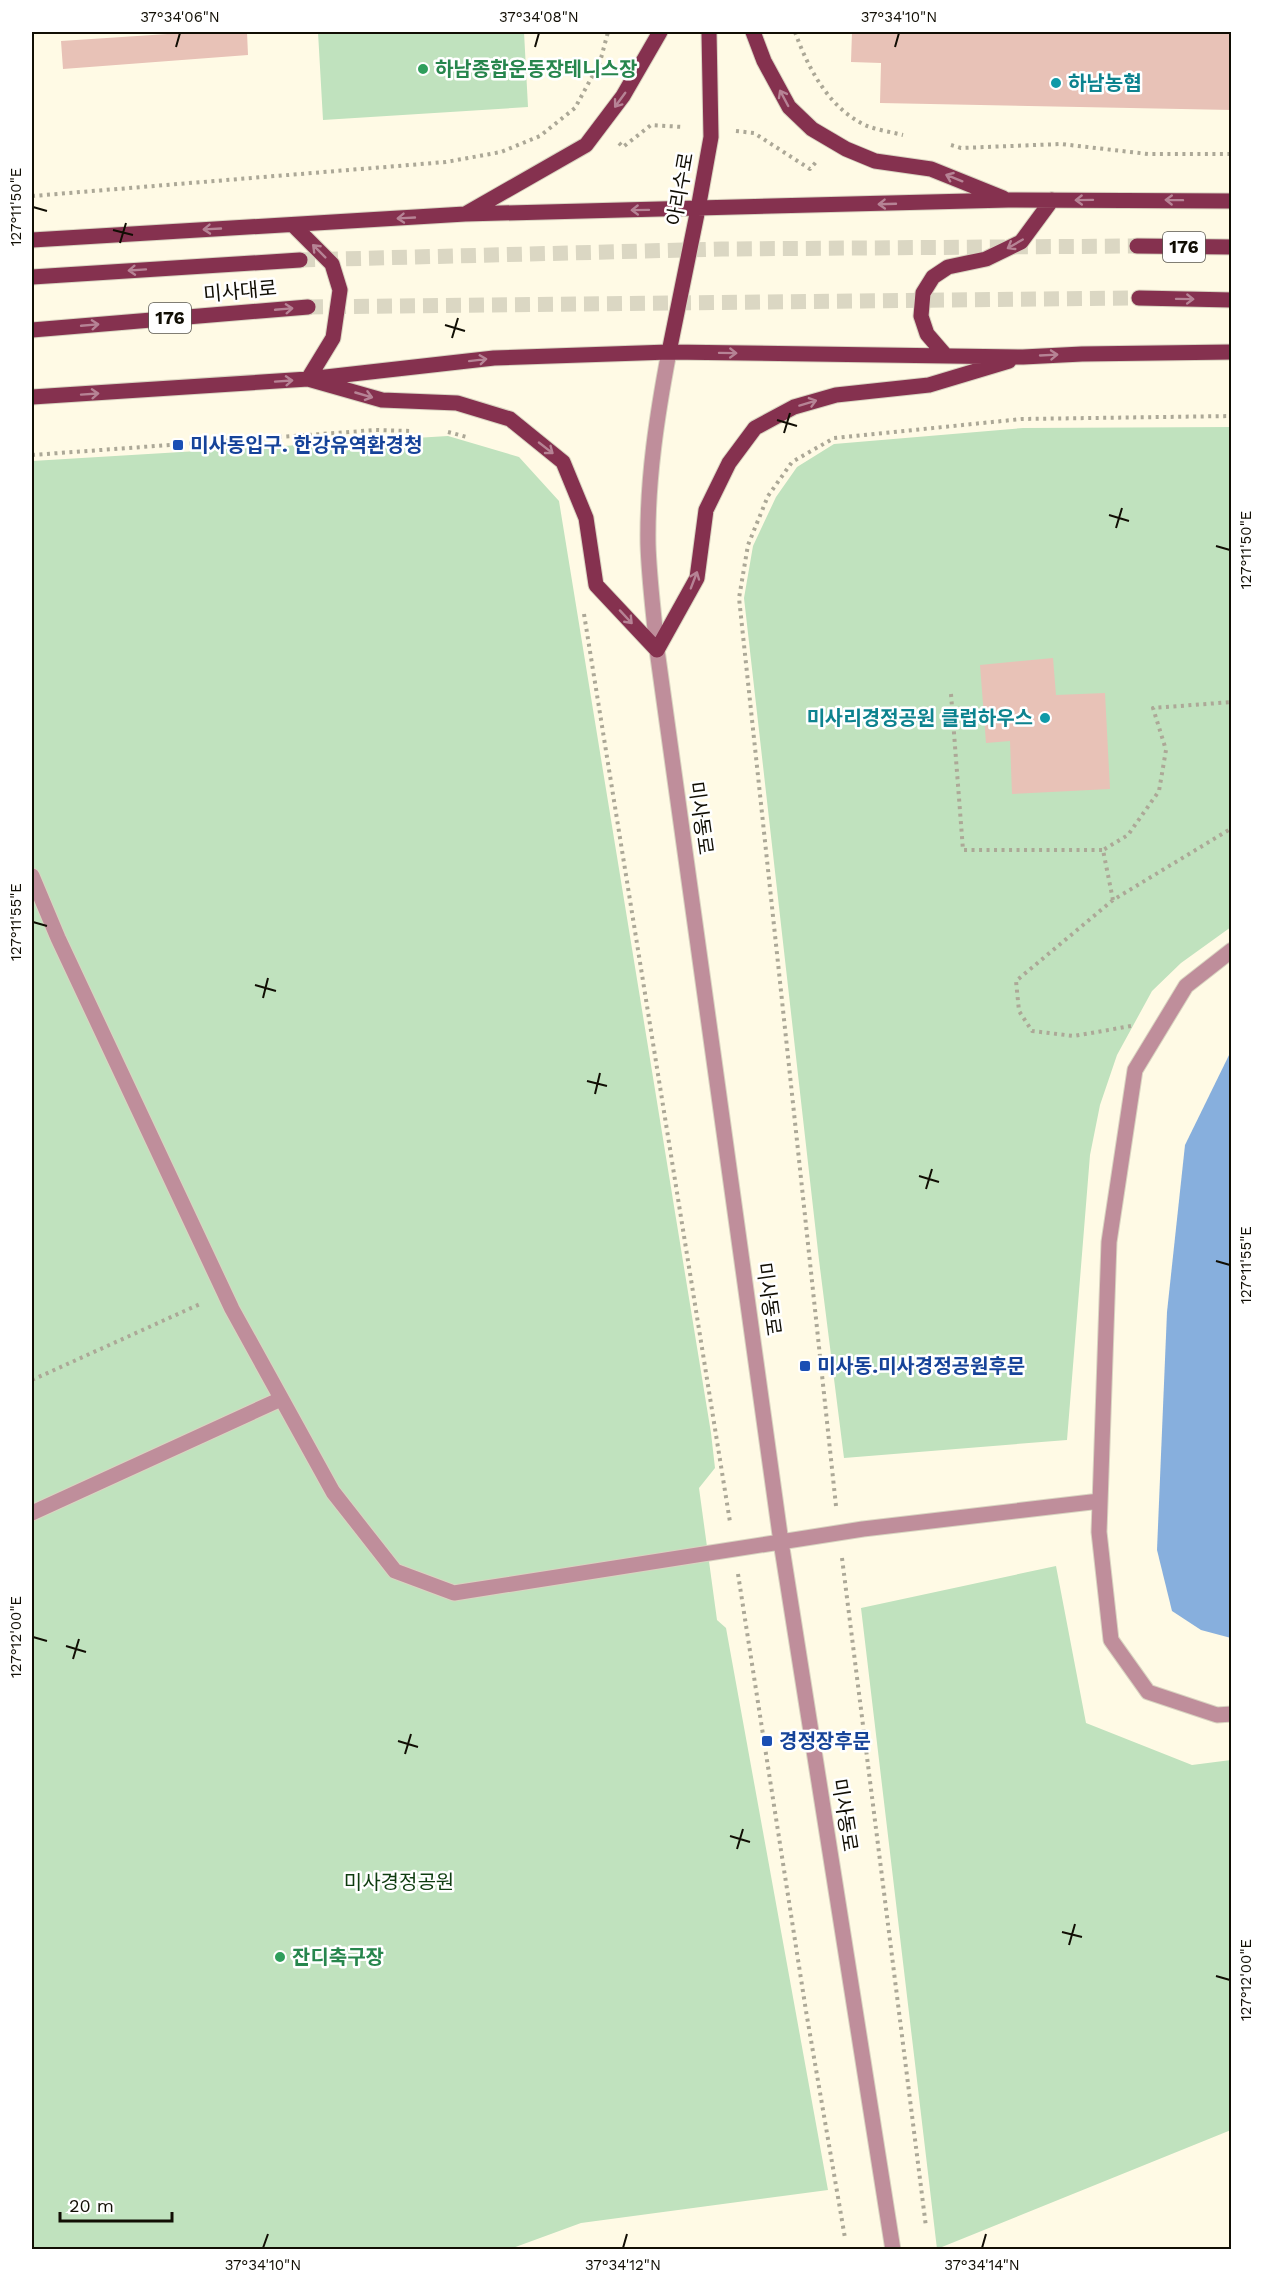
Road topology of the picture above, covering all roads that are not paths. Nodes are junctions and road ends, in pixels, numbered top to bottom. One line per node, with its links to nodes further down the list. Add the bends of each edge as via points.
1 (660, 32): 8 (main road, one-way to 8, via 623,96 586,145)
2 (709, 32): 7 (main road, 아리수로, via 711,137)
3 (753, 32): 4 (main road, one-way to 3, via 931,169 875,161 812,129 789,107)
4 (1008, 200): 5 (main road); 7 (main road, one-way to 7)
5 (1052, 200): 6 (main road, one-way to 5); 21 (main road, one-way to 21, via 1022,242 986,259 948,267 933,277 923,292 921,316 927,334)
6 (1232, 201)
7 (698, 209): 8 (main road, one-way to 8); 19 (main road, 아리수로)
8 (465, 214): 9 (main road, one-way to 9)
9 (293, 225): 10 (main road, one-way to 10); 23 (main road, one-way to 9, via 333,338 340,290 332,264)
10 (32, 240)
11 (1137, 246): 12 (main road, 176)
12 (1232, 248)
13 (300, 260): 14 (main road, 미사대로, one-way to 14)
14 (32, 277)
15 (1139, 298): 16 (main road, one-way to 16)
16 (1232, 300)
17 (308, 307): 18 (main road, 미사대로 / 176, one-way to 17)
18 (32, 330)
19 (669, 352): 21 (main road, one-way to 21); 23 (main road, one-way to 19, via 494,358); 25 (street, 미사동로, via 652,462 648,544)
20 (1232, 352): 22 (main road, one-way to 20)
21 (945, 356): 22 (main road)
22 (1023, 357): 25 (main road, one-way to 22, via 697,578 706,510 729,463 755,428 794,407 836,395 929,385)
23 (308, 379): 24 (main road, one-way to 23); 25 (main road, one-way to 25, via 382,400 457,403 510,418 563,462 586,518 596,585)
24 (32, 398)
25 (657, 650): 31 (street, 미사동로)
26 (32, 876): 28 (street, via 232,1309)
27 (1232, 950): 29 (street, via 1186,986 1135,1070 1109,1242)
28 (281, 1399): 30 (street); 31 (street, via 333,1492 395,1570 454,1593)
29 (1100, 1501): 31 (street); 32 (street, via 1099,1532 1111,1640 1148,1692 1217,1715)
30 (32, 1513)
31 (781, 1542): 33 (street, 미사동로)
32 (1232, 1714)
33 (893, 2250)

